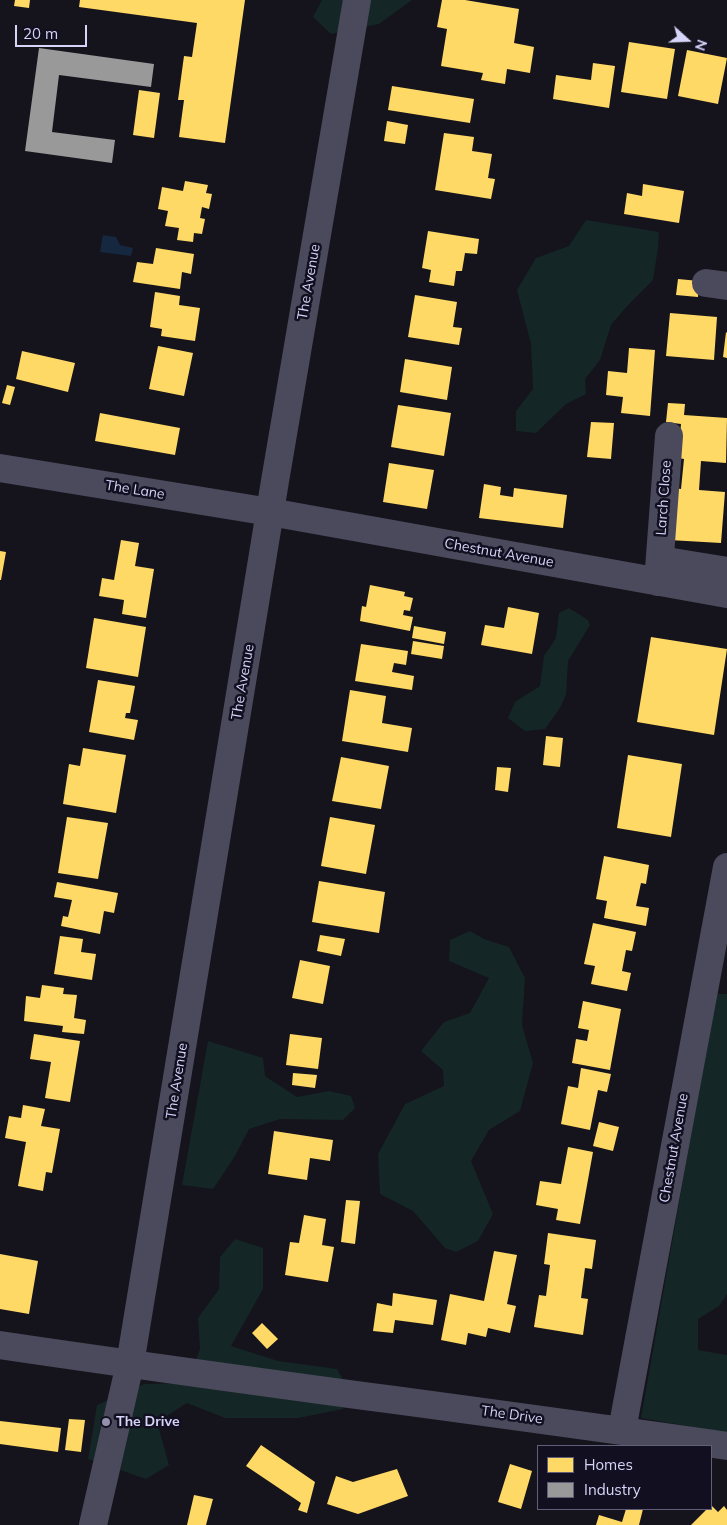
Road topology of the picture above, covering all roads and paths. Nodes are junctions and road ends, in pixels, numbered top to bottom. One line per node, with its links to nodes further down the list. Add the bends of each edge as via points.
1 (357, 0): 4 (street, The Avenue)
2 (668, 436): 5 (street, Larch Close)
3 (0, 468): 4 (street, The Lane)
4 (270, 512): 5 (street, Chestnut Avenue); 10 (street, The Avenue)
5 (659, 571): 6 (street); 7 (street, Chestnut Avenue)
6 (727, 571)
7 (727, 594)
8 (727, 867): 11 (street, Chestnut Avenue)
9 (0, 1344): 10 (street, The Drive)
10 (130, 1364): 11 (street, The Drive); 13 (street, The Avenue)
11 (622, 1430): 12 (street, The Drive)
12 (727, 1446)
13 (93, 1525)

